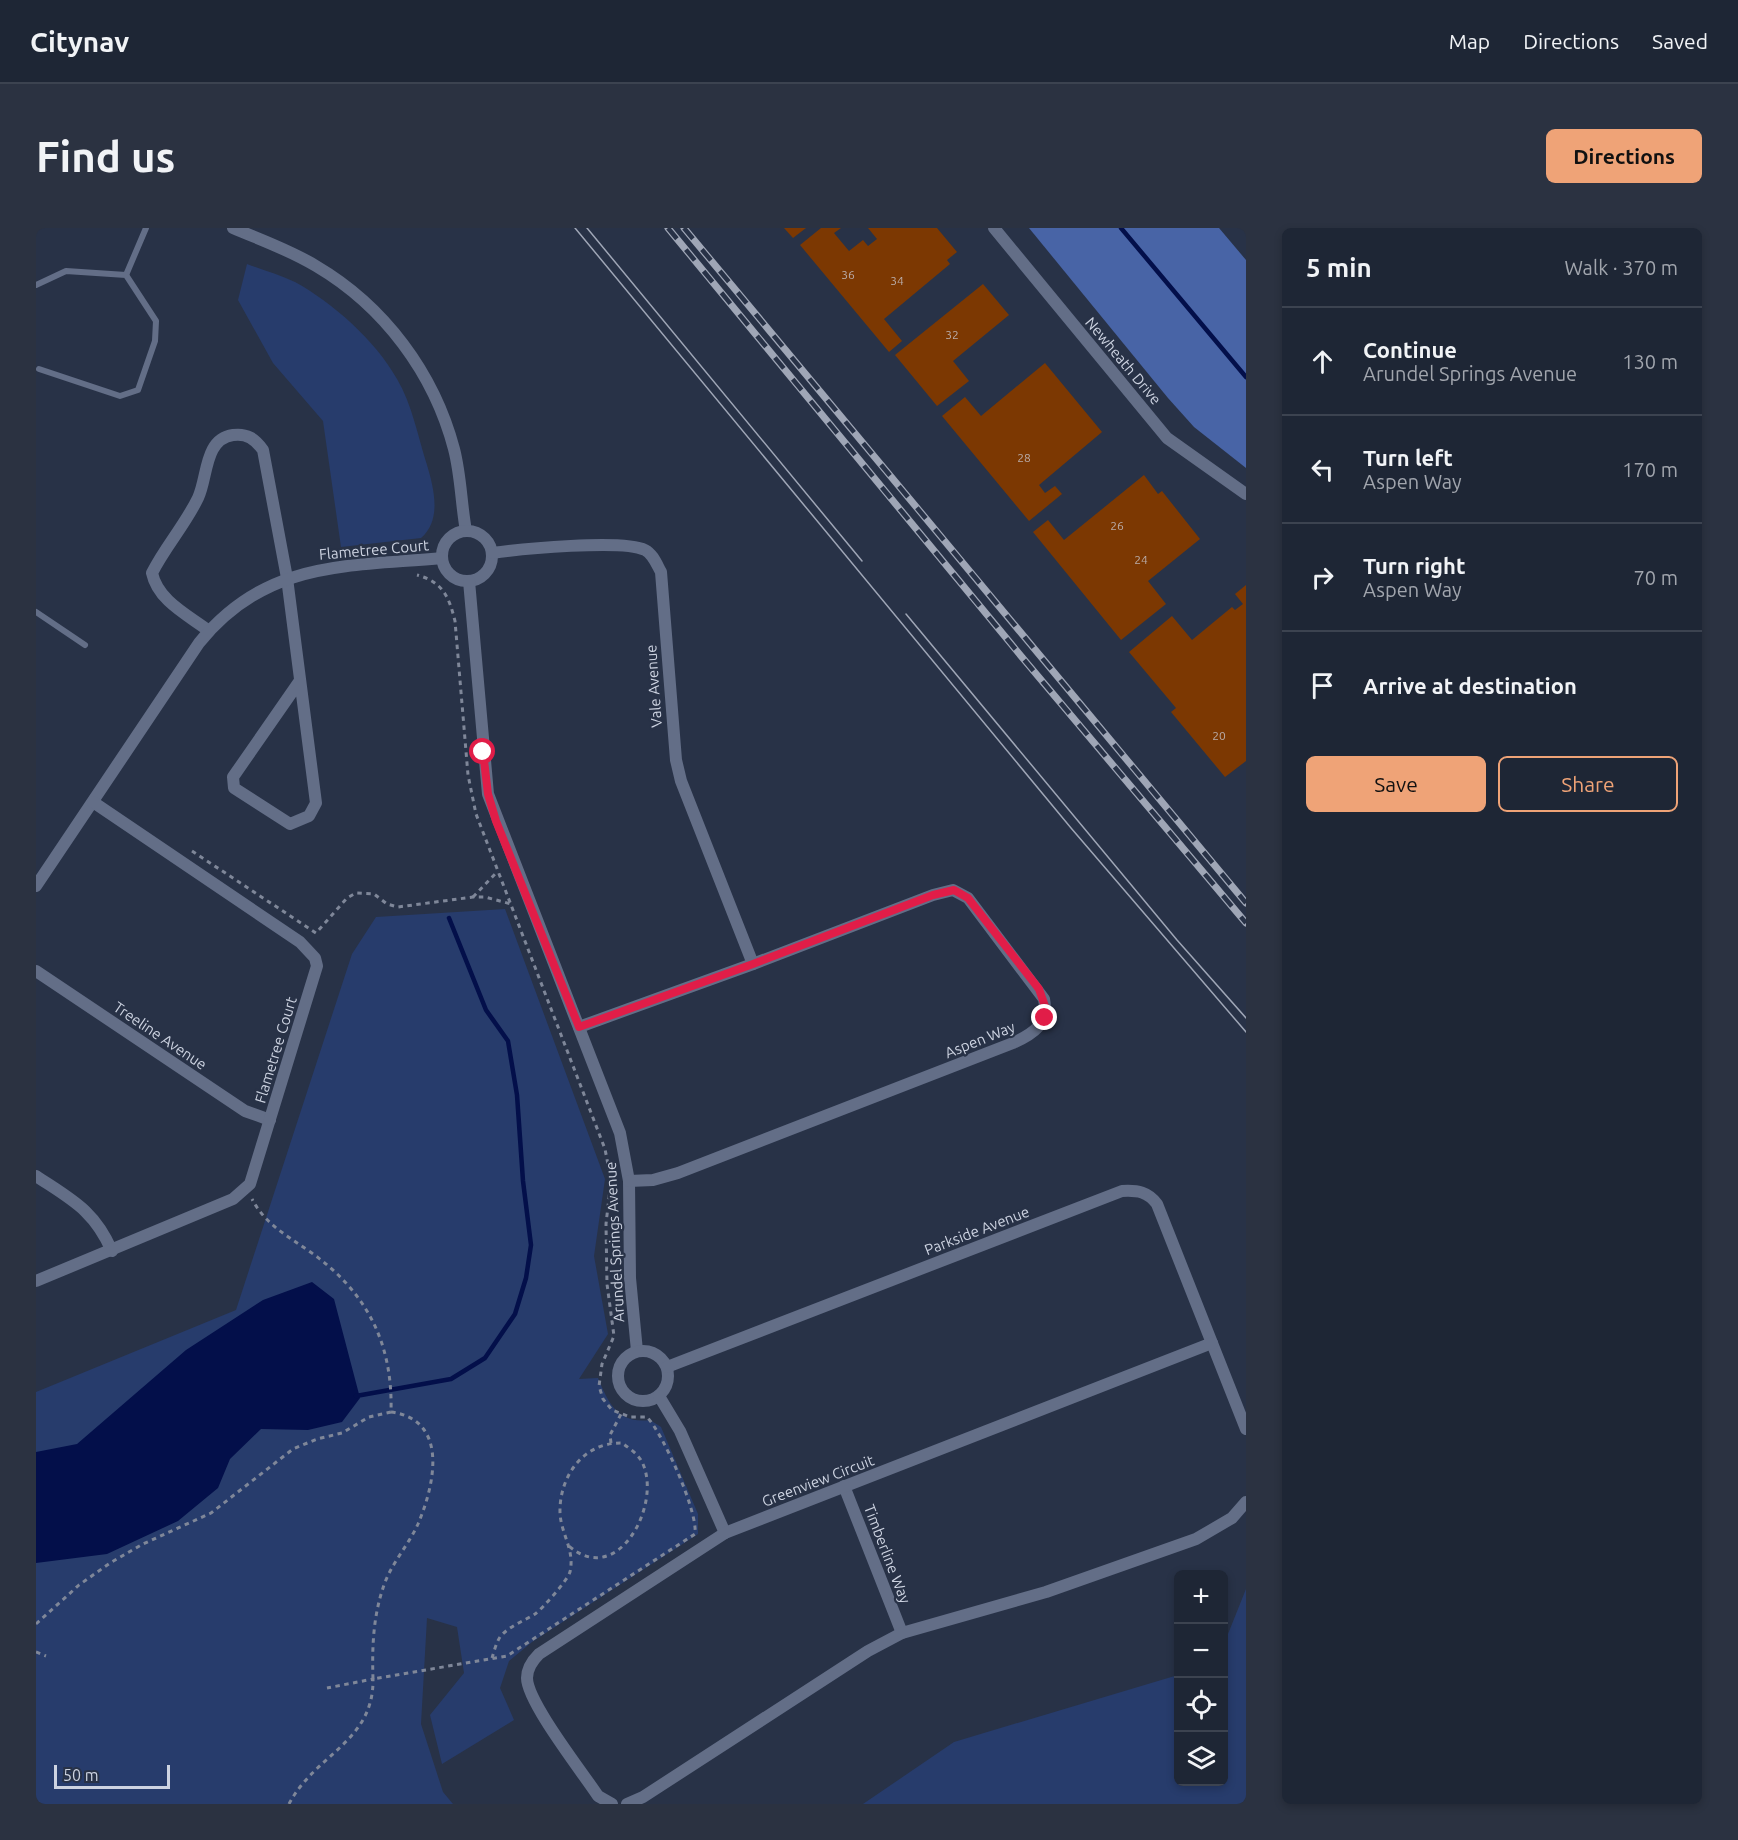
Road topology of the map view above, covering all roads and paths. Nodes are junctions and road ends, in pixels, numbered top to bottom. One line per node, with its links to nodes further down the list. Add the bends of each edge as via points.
1 (146, 228): 4 (lane)
2 (233, 228): 8 (street, via 317,266 365,302 395,333 422,371 449,432)
3 (994, 228): 7 (street, Newheath Drive, via 1167,438)
4 (126, 275): 5 (lane, via 66,271); 6 (lane, via 156,321 155,341 138,390 120,396)
5 (36, 285)
6 (39, 369)
7 (1246, 494)
8 (466, 531): 9 (street, via 480,534); 10 (street, via 451,537)
9 (492, 553): 13 (street, via 484,575); 24 (street, Vale Avenue, via 615,543 645,550 654,559 661,572 681,781)
10 (442, 558): 12 (street, Flametree Court, via 341,566); 13 (street, via 454,577)
11 (416, 574): 20 (path, via 442,587 451,605 471,793)
12 (287, 578): 15 (street, Flametree Court, via 241,602); 15 (street, via 264,450 243,434 222,436 213,445 199,496 153,573 155,586 164,597); 17 (street)
13 (469, 581): 26 (street, Arundel Springs Avenue, via 488,794)
14 (36, 612): 16 (lane)
15 (209, 631): 18 (street, Flametree Court)
16 (85, 645)
17 (299, 682): 17 (street, via 316,803 309,816 290,824 232,783)
18 (93, 802): 21 (street, Flametree Court); 27 (street, Flametree Court, via 300,942 315,958 315,975)
19 (188, 848): 22 (path, via 316,933 346,898 356,893 374,894 398,907)
20 (498, 871): 22 (path); 23 (path)
21 (36, 886)
22 (473, 897): 23 (path)
23 (511, 904): 38 (path, via 605,1149 611,1180 606,1234 614,1336 602,1364 599,1386 612,1410)
24 (753, 964): 26 (street, Aspen Way); 29 (street, Aspen Way, via 954,890 968,898 1039,989 1045,1018 1030,1036 1013,1043 678,1173 654,1180)
25 (36, 971): 27 (street, Treeline Avenue, via 245,1111)
26 (579, 1027): 29 (street, Arundel Springs Avenue, via 620,1133)
27 (270, 1120): 30 (street, Flametree Court)
28 (36, 1176): 31 (street, via 89,1214 104,1232)
29 (629, 1181): 34 (street, Arundel Springs Avenue, via 630,1278)
30 (246, 1188): 31 (street, via 233,1199); 37 (path, via 257,1209 278,1232 336,1271 358,1294 375,1322 384,1349 392,1391)
31 (112, 1251): 32 (street)
32 (36, 1281)
33 (1212, 1342): 35 (street, Parkside Avenue, via 1157,1204 1134,1190 1122,1191); 39 (street); 41 (street, Greenview Circuit)
34 (637, 1351): 35 (street, via 655,1353); 36 (street, via 623,1360 618,1383 635,1401)
35 (667, 1367): 36 (street, via 668,1383)
36 (659, 1396): 43 (street, via 680,1431)
37 (391, 1412): 45 (path, via 293,1449 211,1513 110,1563); 50 (path, via 407,1414 421,1425 430,1440 434,1464 417,1524 383,1588 372,1640)
38 (622, 1414): 40 (path, via 610,1435); 49 (path, via 647,1417 658,1429 694,1514 695,1534 519,1649)
39 (1246, 1429)
40 (611, 1443): 44 (path, via 589,1451 577,1462 561,1492 562,1530); 44 (path, via 622,1443 641,1461 646,1483 642,1514 633,1534 601,1559 582,1557)
41 (844, 1486): 43 (street, Greenview Circuit); 46 (street, Timberline Way)
42 (1246, 1502): 46 (street, via 1232,1518 1196,1539 1046,1592)
43 (725, 1533): 53 (street, Greenview Circuit, via 539,1654 529,1668 527,1679 534,1700 598,1796)
44 (569, 1546): 49 (path, via 572,1558 564,1582 536,1613 501,1637)
45 (36, 1624)
46 (902, 1633): 54 (street)
47 (36, 1652): 48 (path)
48 (46, 1656)
49 (492, 1659): 50 (path)
50 (373, 1679): 51 (path); 52 (path, via 373,1697 366,1718 308,1776)
51 (327, 1688)
52 (289, 1804)
53 (612, 1804)
54 (627, 1804)

